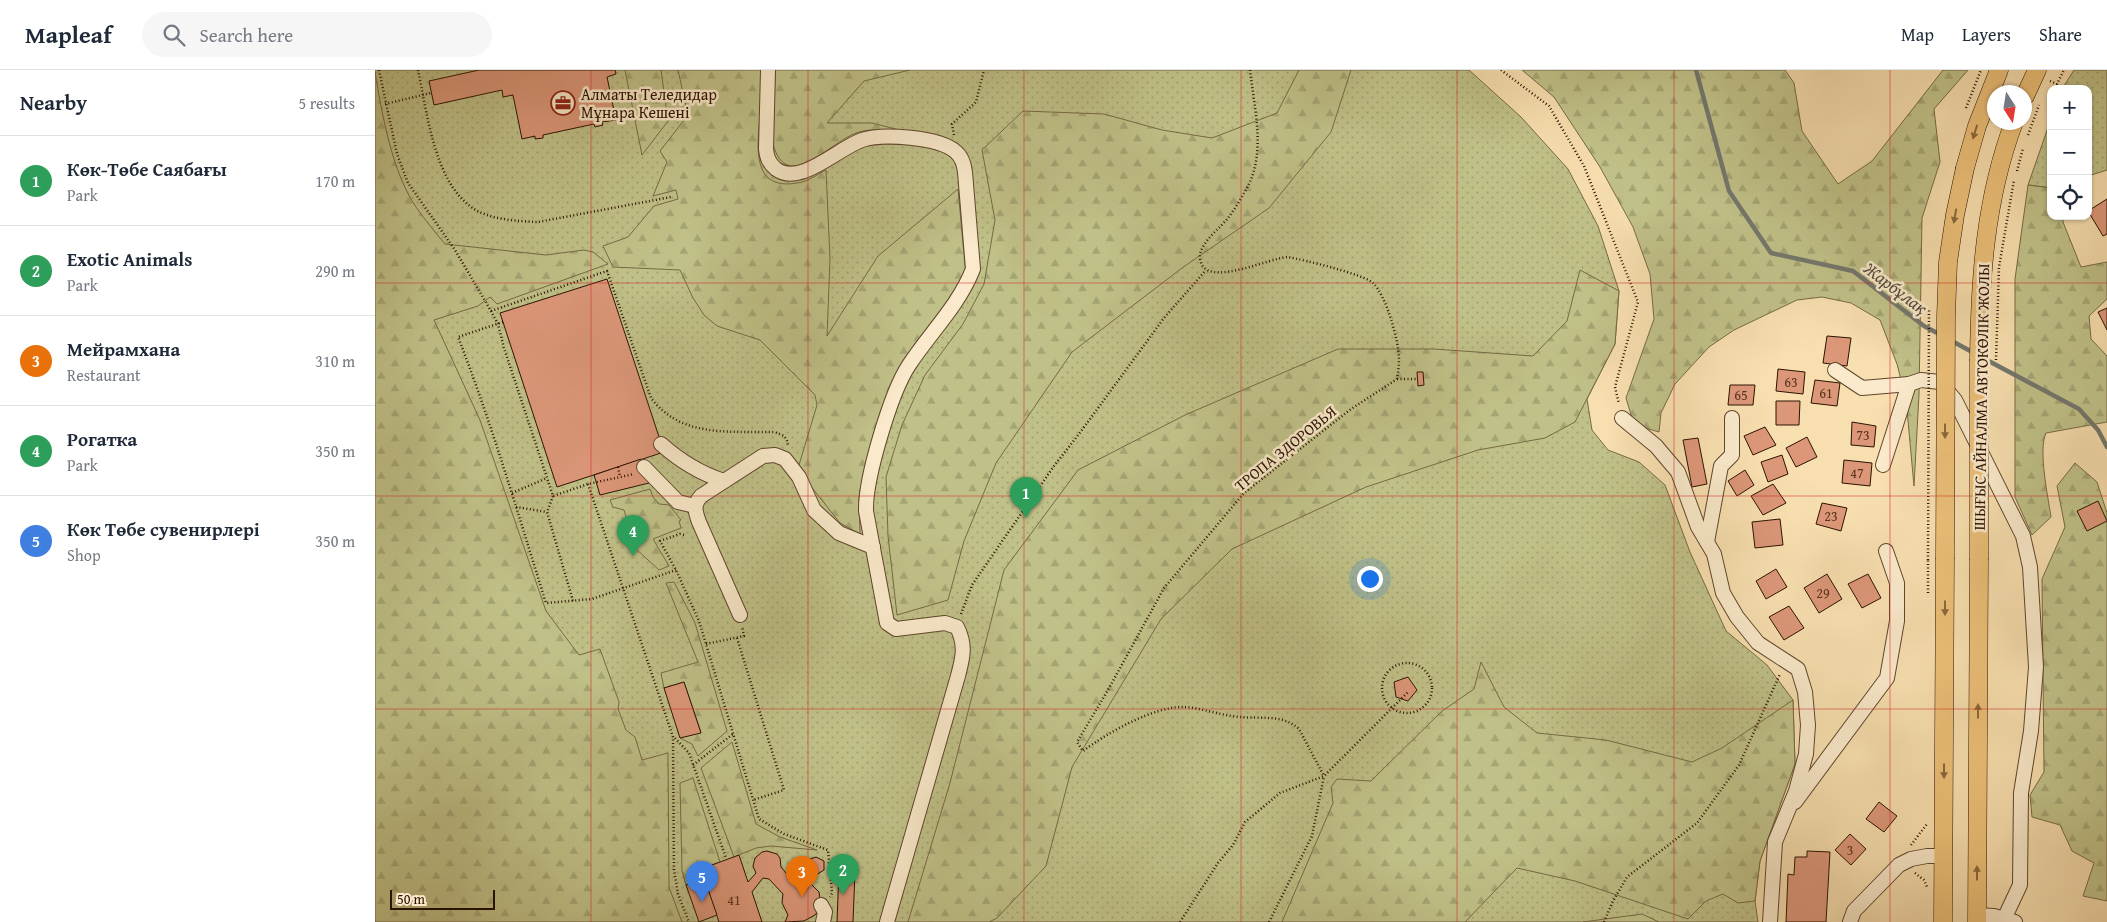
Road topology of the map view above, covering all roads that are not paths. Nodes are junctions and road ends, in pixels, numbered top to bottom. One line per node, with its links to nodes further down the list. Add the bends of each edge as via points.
1 (768, 70): 16 (street, via 767,158 771,165 786,174 798,174 852,144 879,137 939,143 955,151 964,162 973,269 969,282 908,366 892,406 880,440 866,500)
2 (1999, 70): 20 (main road, ШЫҒЫС АЙНАЛМА АВТОКӨЛІК ЖОЛЫ, one-way to 20, bridge, via 1965,168 1948,262 1936,560)
3 (2047, 75): 4 (main road)
4 (2032, 99)
5 (2013, 130): 21 (main road, ШЫҒЫС АЙНАЛМА АВТОКӨЛІК ЖОЛЫ, one-way to 5, bridge, via 1981,274 1988,221 2006,178)
6 (1835, 370): 7 (street, via 1862,388)
7 (1909, 384): 11 (street); 22 (street, via 1921,380 1940,382 1955,400 2023,536 2030,567 2036,667 2031,731 2021,793 2020,885)
8 (1622, 418): 15 (street, via 1656,446 1678,472 1698,527)
9 (1732, 418): 15 (street, via 1732,455 1721,466)
10 (661, 444): 13 (street, via 679,460)
11 (1883, 465)
12 (642, 470): 14 (street, via 678,502)
13 (724, 481): 14 (street, via 701,496); 16 (street, via 763,456 775,455 785,459 799,477 814,510 839,533)
14 (695, 506): 18 (street)
15 (1707, 542): 19 (street, via 1714,554 1723,593 1737,617 1758,644 1798,669 1809,725 1806,754)
16 (873, 547): 23 (street, via 887,623 896,629 945,623 957,627 963,638 963,657)
17 (1886, 551): 19 (street, via 1897,583 1897,621 1887,678)
18 (740, 615)
19 (1789, 809): 24 (street, via 1775,842)
20 (1943, 856): 25 (street, via 1919,858 1899,865 1854,910); 26 (main road, ШЫҒЫС АЙНАЛМА АВТОКӨЛІК ЖОЛЫ)
21 (1977, 918): 22 (street, via 1994,916)
22 (2009, 920)
23 (887, 922)
24 (1770, 922)
25 (1850, 922)
26 (1943, 922)

